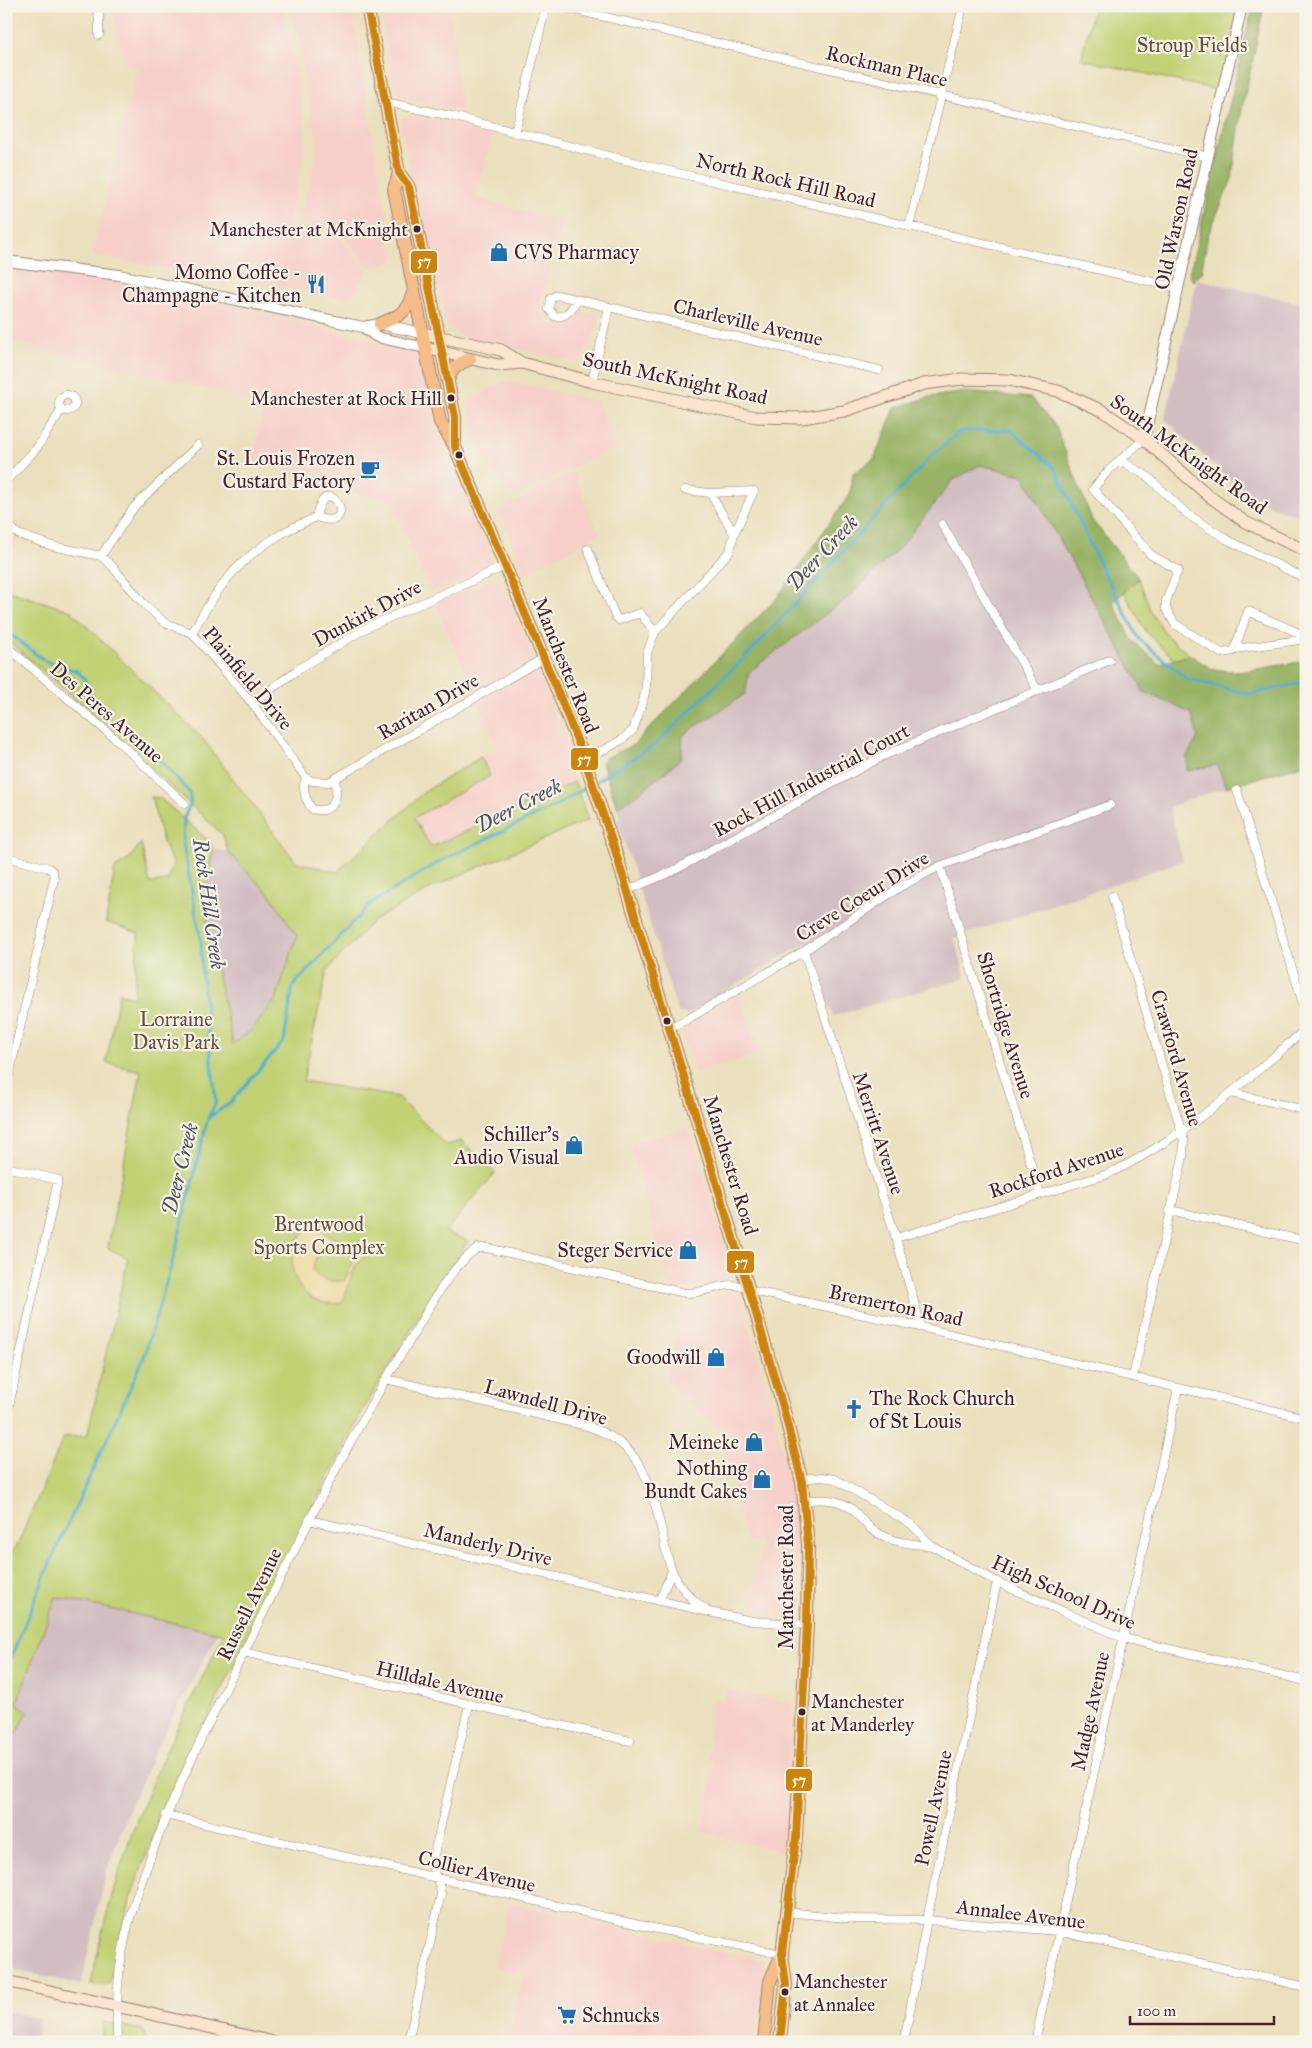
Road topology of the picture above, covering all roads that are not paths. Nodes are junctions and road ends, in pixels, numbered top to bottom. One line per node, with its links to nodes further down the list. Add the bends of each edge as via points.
1 (96, 6): 7 (street)
2 (367, 6): 10 (main road, Manchester Road)
3 (546, 6): 12 (street)
4 (558, 6): 9 (street, Rockman Place)
5 (963, 6): 9 (street)
6 (1242, 6): 13 (street, Old Warson Road)
7 (98, 35)
8 (6, 90): 11 (street, via 10,102)
9 (942, 95): 13 (street, Rockman Place); 15 (street)
10 (385, 102): 12 (street, North Rock Hill Road); 14 (main road, Manchester Road)
11 (6, 110)
12 (515, 133): 15 (street, North Rock Hill Road)
13 (1208, 157): 17 (street, Old Warson Road)
14 (399, 173): 18 (main road, Manchester Road, via 394,189); 24 (main road, Manchester Road, via 409,187)
15 (909, 227): 17 (street, North Rock Hill Road)
16 (6, 261): 22 (street, via 119,275)
17 (1179, 288): 33 (street, Old Warson Road)
18 (414, 290): 21 (main road, via 406,311); 23 (main road, Manchester Road)
19 (577, 300): 20 (street, Charleville Avenue)
20 (610, 307): 29 (street, Charleville Avenue); 31 (street)
21 (380, 324): 22 (street); 23 (street)
22 (363, 327): 25 (street, via 377,337)
23 (422, 333): 24 (main road, South McKnight Road); 25 (main road, Manchester Road)
24 (440, 336): 26 (main road, Manchester Road); 28 (main road, South McKnight Road, via 501,350)
25 (425, 348): 26 (main road, South McKnight Road); 35 (main road, Manchester Road, via 440,422)
26 (442, 352): 27 (main road, South McKnight Road); 30 (main road, Manchester Road)
27 (470, 359): 28 (main road, South McKnight Road, via 498,366); 30 (main road, via 456,366)
28 (522, 363): 31 (main road, South McKnight Road)
29 (879, 370)
30 (448, 381): 35 (main road, Manchester Road, via 455,417)
31 (592, 382): 33 (main road, South McKnight Road, via 756,417 802,418 844,411 924,384 962,379 1009,380 1058,391 1103,411)
32 (62, 409): 37 (street, via 36,449)
33 (1144, 439): 36 (street); 45 (main road, South McKnight Road, via 1209,496 1245,522)
34 (198, 445): 46 (street, via 134,508)
35 (455, 447): 47 (main road, Manchester Road)
36 (1120, 460): 48 (street, via 1148,477 1187,514 1228,540); 53 (street, via 1093,489 1151,555 1178,570 1166,600 1166,609 1175,624 1221,653)
37 (6, 481)
38 (684, 490): 39 (street)
39 (710, 493): 43 (street); 43 (street, via 754,491)
40 (316, 517): 50 (street, via 279,535 237,566 209,602)
41 (6, 522): 46 (street, via 18,534 52,546)
42 (942, 524): 56 (street)
43 (734, 534): 49 (street, via 730,551)
44 (588, 549): 49 (street, via 615,616 619,620 640,613)
45 (1306, 551)
46 (101, 556): 50 (street, Plainfield Drive, via 165,623)
47 (505, 566): 54 (main road, Manchester Road); 57 (street, Dunkirk Drive, via 366,628 300,668)
48 (1306, 579)
49 (655, 632): 58 (street, via 647,653 643,702 633,730)
50 (192, 633): 57 (street, Plainfield Drive)
51 (1306, 638): 53 (street); 53 (street, via 1248,611)
52 (6, 646): 62 (street, Des Peres Avenue)
53 (1235, 649)
54 (544, 658): 58 (main road, Manchester Road); 60 (street, Raritan Drive)
55 (1110, 660): 56 (street, Rock Hill Industrial Court)
56 (1038, 691): 66 (street, Rock Hill Industrial Court, via 883,756 673,872)
57 (252, 703): 59 (street, Plainfield Drive)
58 (585, 762): 66 (main road, Manchester Road)
59 (306, 778): 60 (street, via 312,781); 60 (street, via 304,795 312,809 320,811 335,802 338,790)
60 (332, 780)
61 (1236, 790): 69 (street)
62 (186, 804)
63 (1110, 805): 65 (street, Creve Coeur Drive)
64 (6, 857): 72 (street, via 49,868 54,879)
65 (940, 866): 68 (street, Creve Coeur Drive, via 900,886); 77 (street, Shortridge Avenue)
66 (628, 890): 70 (main road, Manchester Road)
67 (1112, 896): 75 (street, Crawford Avenue)
68 (804, 951): 70 (street, Creve Coeur Drive); 79 (street, Merritt Avenue)
69 (1306, 1013)
70 (670, 1027): 82 (main road, Manchester Road)
71 (1306, 1029): 73 (street, Rockford Avenue)
72 (6, 1090)
73 (1231, 1093): 74 (street); 75 (street, Rockford Avenue)
74 (1306, 1110)
75 (1182, 1129): 77 (street, Rockford Avenue, via 1135,1162); 78 (street, Crawford Avenue, via 1183,1156)
76 (6, 1167): 88 (street, via 58,1180)
77 (1040, 1194): 79 (street, Rockford Avenue)
78 (1170, 1210): 80 (street); 84 (street, Crawford Avenue)
79 (896, 1238): 83 (street, Merritt Avenue)
80 (1306, 1242)
81 (478, 1248): 82 (street, Bremerton Road, via 685,1292 732,1285); 85 (street, Russell Avenue, via 462,1262 442,1288)
82 (748, 1289): 83 (street, Bremerton Road); 89 (main road, Manchester Road)
83 (921, 1326): 84 (street, Bremerton Road)
84 (1133, 1377): 86 (street, Bremerton Road)
85 (386, 1379): 91 (street, Russell Avenue); 93 (street, Lawndell Drive, via 587,1426 616,1438 644,1471)
86 (1178, 1388): 87 (street, Bremerton Road); 98 (street, Madge Avenue)
87 (1306, 1418)
88 (6, 1420)
89 (801, 1479): 90 (main road, Manchester Road); 92 (street, High School Drive, via 835,1479 911,1524)
90 (805, 1501): 92 (street, High School Drive, via 823,1498 836,1501 853,1510 864,1525 886,1538); 97 (main road, Manchester Road, via 808,1553)
91 (309, 1520): 95 (street, Manderly Drive); 99 (street, Russell Avenue)
92 (932, 1546): 94 (street, High School Drive)
93 (672, 1571): 95 (street); 96 (street, Lawndell Drive, via 685,1591)
94 (997, 1582): 98 (street, High School Drive); 106 (street, Powell Avenue)
95 (659, 1601): 96 (street, Manderly Drive)
96 (709, 1612): 97 (street, Manderly Drive, via 752,1621)
97 (806, 1625): 105 (main road, Manchester Road, via 796,1833)
98 (1123, 1638): 100 (street, High School Drive); 107 (street, Madge Avenue)
99 (243, 1652): 101 (street, Hilldale Avenue); 103 (street, Russell Avenue)
100 (1306, 1681)
101 (469, 1705): 102 (street, Hilldale Avenue); 104 (street, via 432,1863)
102 (630, 1741)
103 (166, 1815): 104 (street, Collier Avenue); 111 (street, Russell Avenue, via 125,1940)
104 (436, 1877): 108 (street, Collier Avenue, via 648,1927); 114 (street, via 441,1894)
105 (787, 1912): 106 (street, Annalee Avenue, via 855,1919); 108 (main road, Manchester Road)
106 (927, 1920): 107 (street, Annalee Avenue); 117 (street, Powell Avenue)
107 (1058, 1931): 110 (street, Annalee Avenue); 118 (street, Madge Avenue)
108 (782, 1954): 115 (main road, Manchester Road, via 770,1981); 116 (main road, Manchester Road, via 786,1984)
109 (6, 1981): 111 (main road)
110 (1306, 1987)
111 (115, 2005): 112 (street, Russell Avenue); 113 (main road)
112 (117, 2042)
113 (274, 2042)
114 (408, 2042)
115 (764, 2042)
116 (780, 2042)
117 (904, 2042)
118 (1034, 2042)

